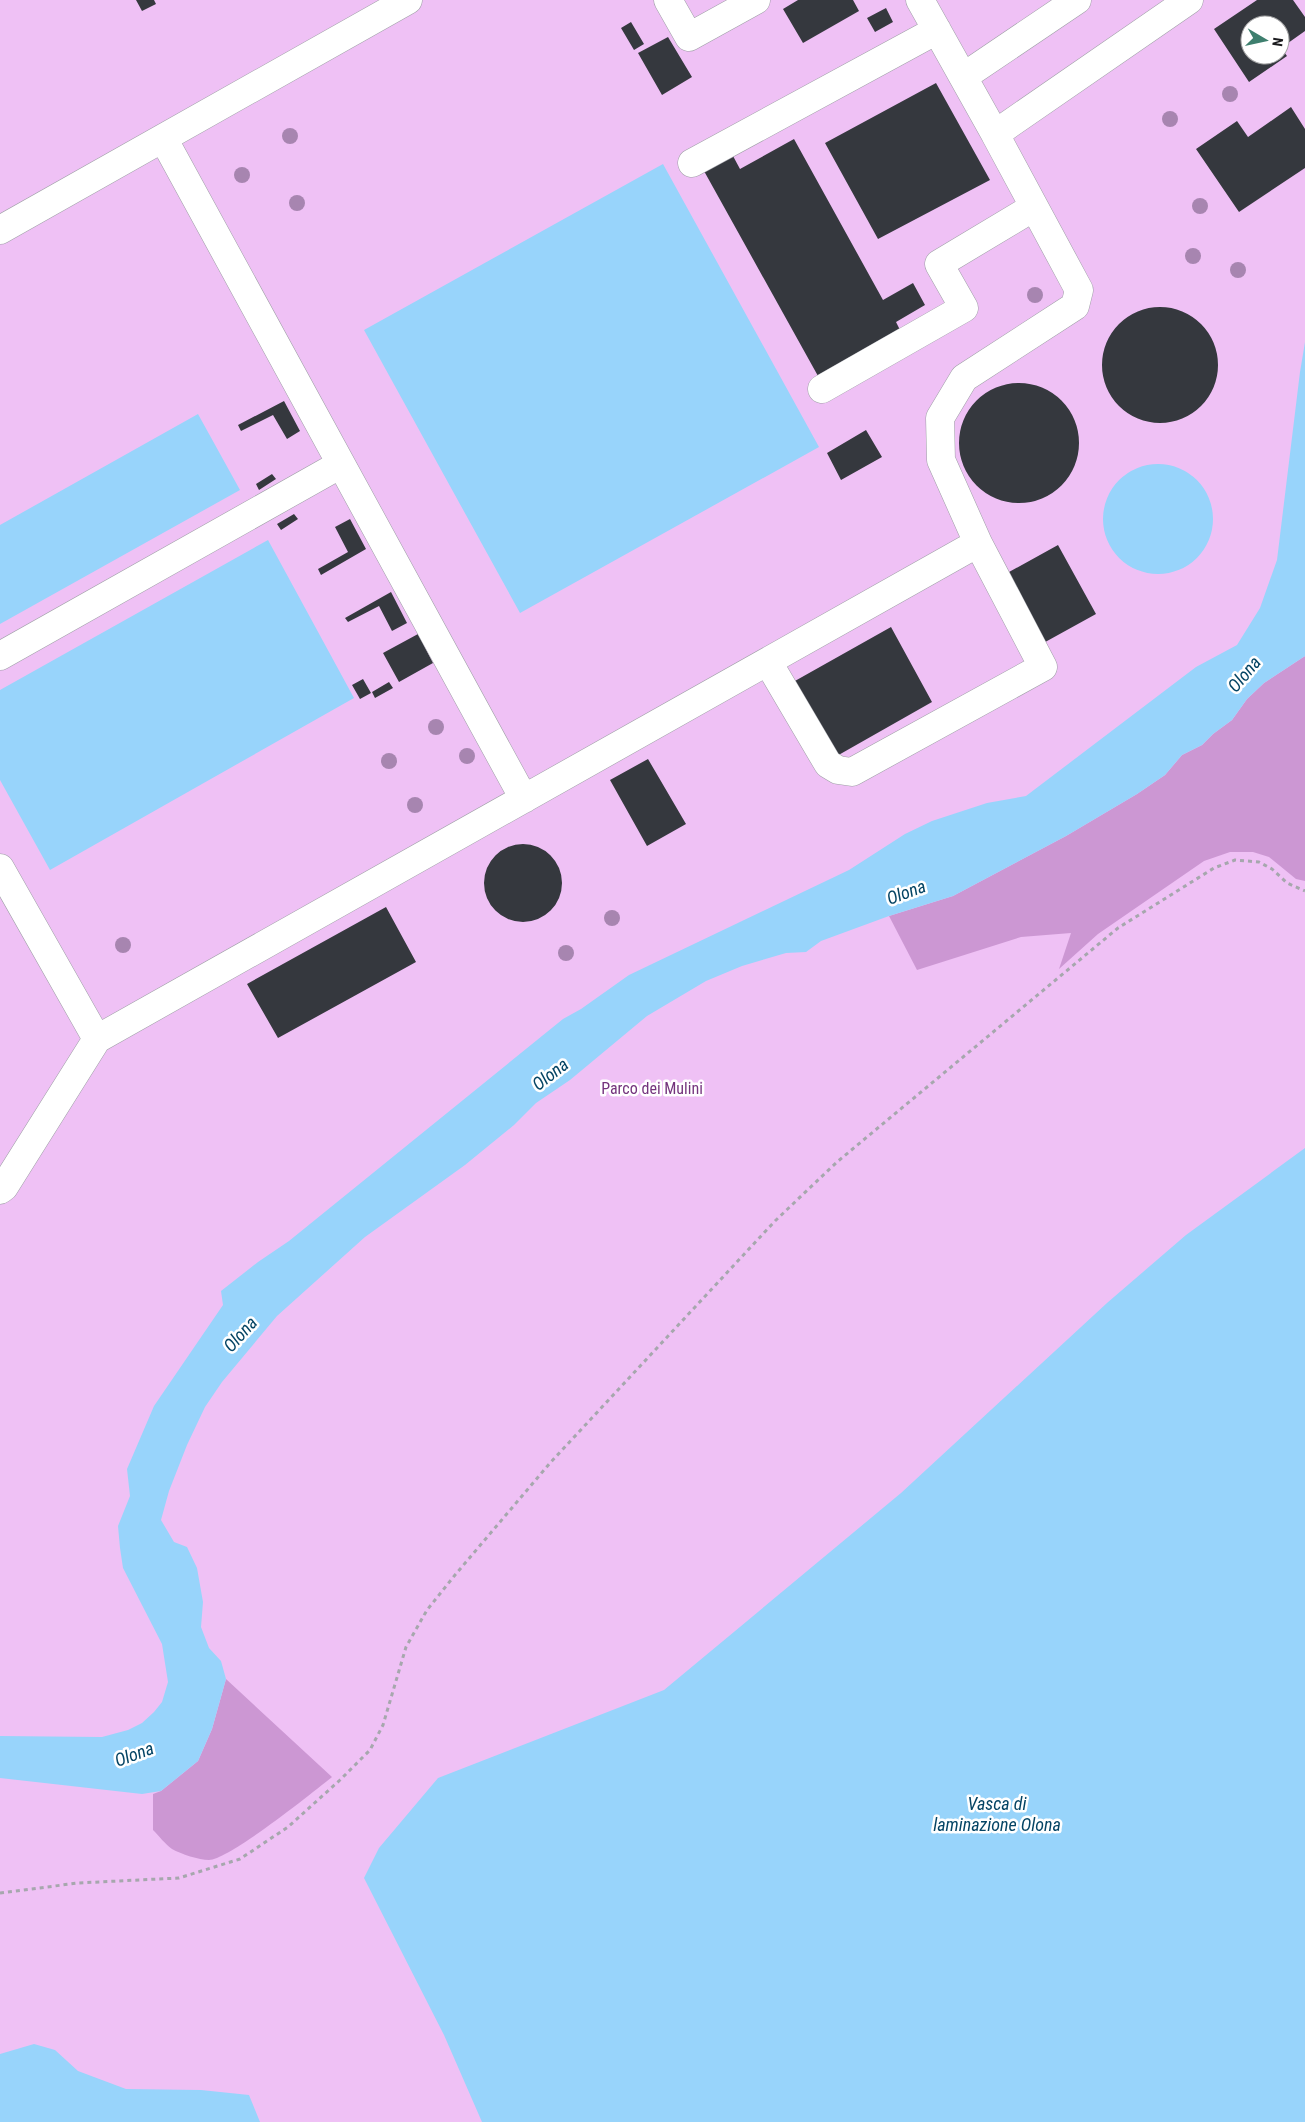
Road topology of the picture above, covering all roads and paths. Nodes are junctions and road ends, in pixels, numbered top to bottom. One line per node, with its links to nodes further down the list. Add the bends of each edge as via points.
1 (408, 0): 12 (street)
2 (668, 0): 3 (street, via 689,37)
3 (756, 0)
4 (920, 0): 9 (street)
5 (1050, 0): 6 (street)
6 (1069, 0)
7 (1077, 0): 10 (street)
8 (1189, 0): 11 (street)
9 (937, 30): 10 (street); 13 (street)
10 (963, 77): 11 (street)
11 (995, 134): 14 (street)
12 (163, 138): 15 (street); 17 (street)
13 (692, 163)
14 (1034, 207): 16 (street, via 939,264 964,308); 18 (street, via 1079,290 1075,306 964,378 940,418 941,460)
15 (0, 230)
16 (822, 389)
17 (341, 464): 19 (street); 21 (street)
18 (978, 543): 20 (street); 20 (street, via 1043,667 852,772 838,770 828,764)
19 (0, 656)
20 (768, 662): 21 (street)
21 (524, 799): 24 (street)
22 (0, 868): 24 (street)
23 (1305, 891): 26 (path, via 1287,883 1259,862 1235,860 1214,868 1118,928 838,1162 775,1221 550,1463 454,1575 427,1610 406,1647 383,1726 370,1750 288,1827 240,1859 179,1878 78,1883)
24 (97, 1038): 25 (street)
25 (0, 1190)
26 (0, 1893)

